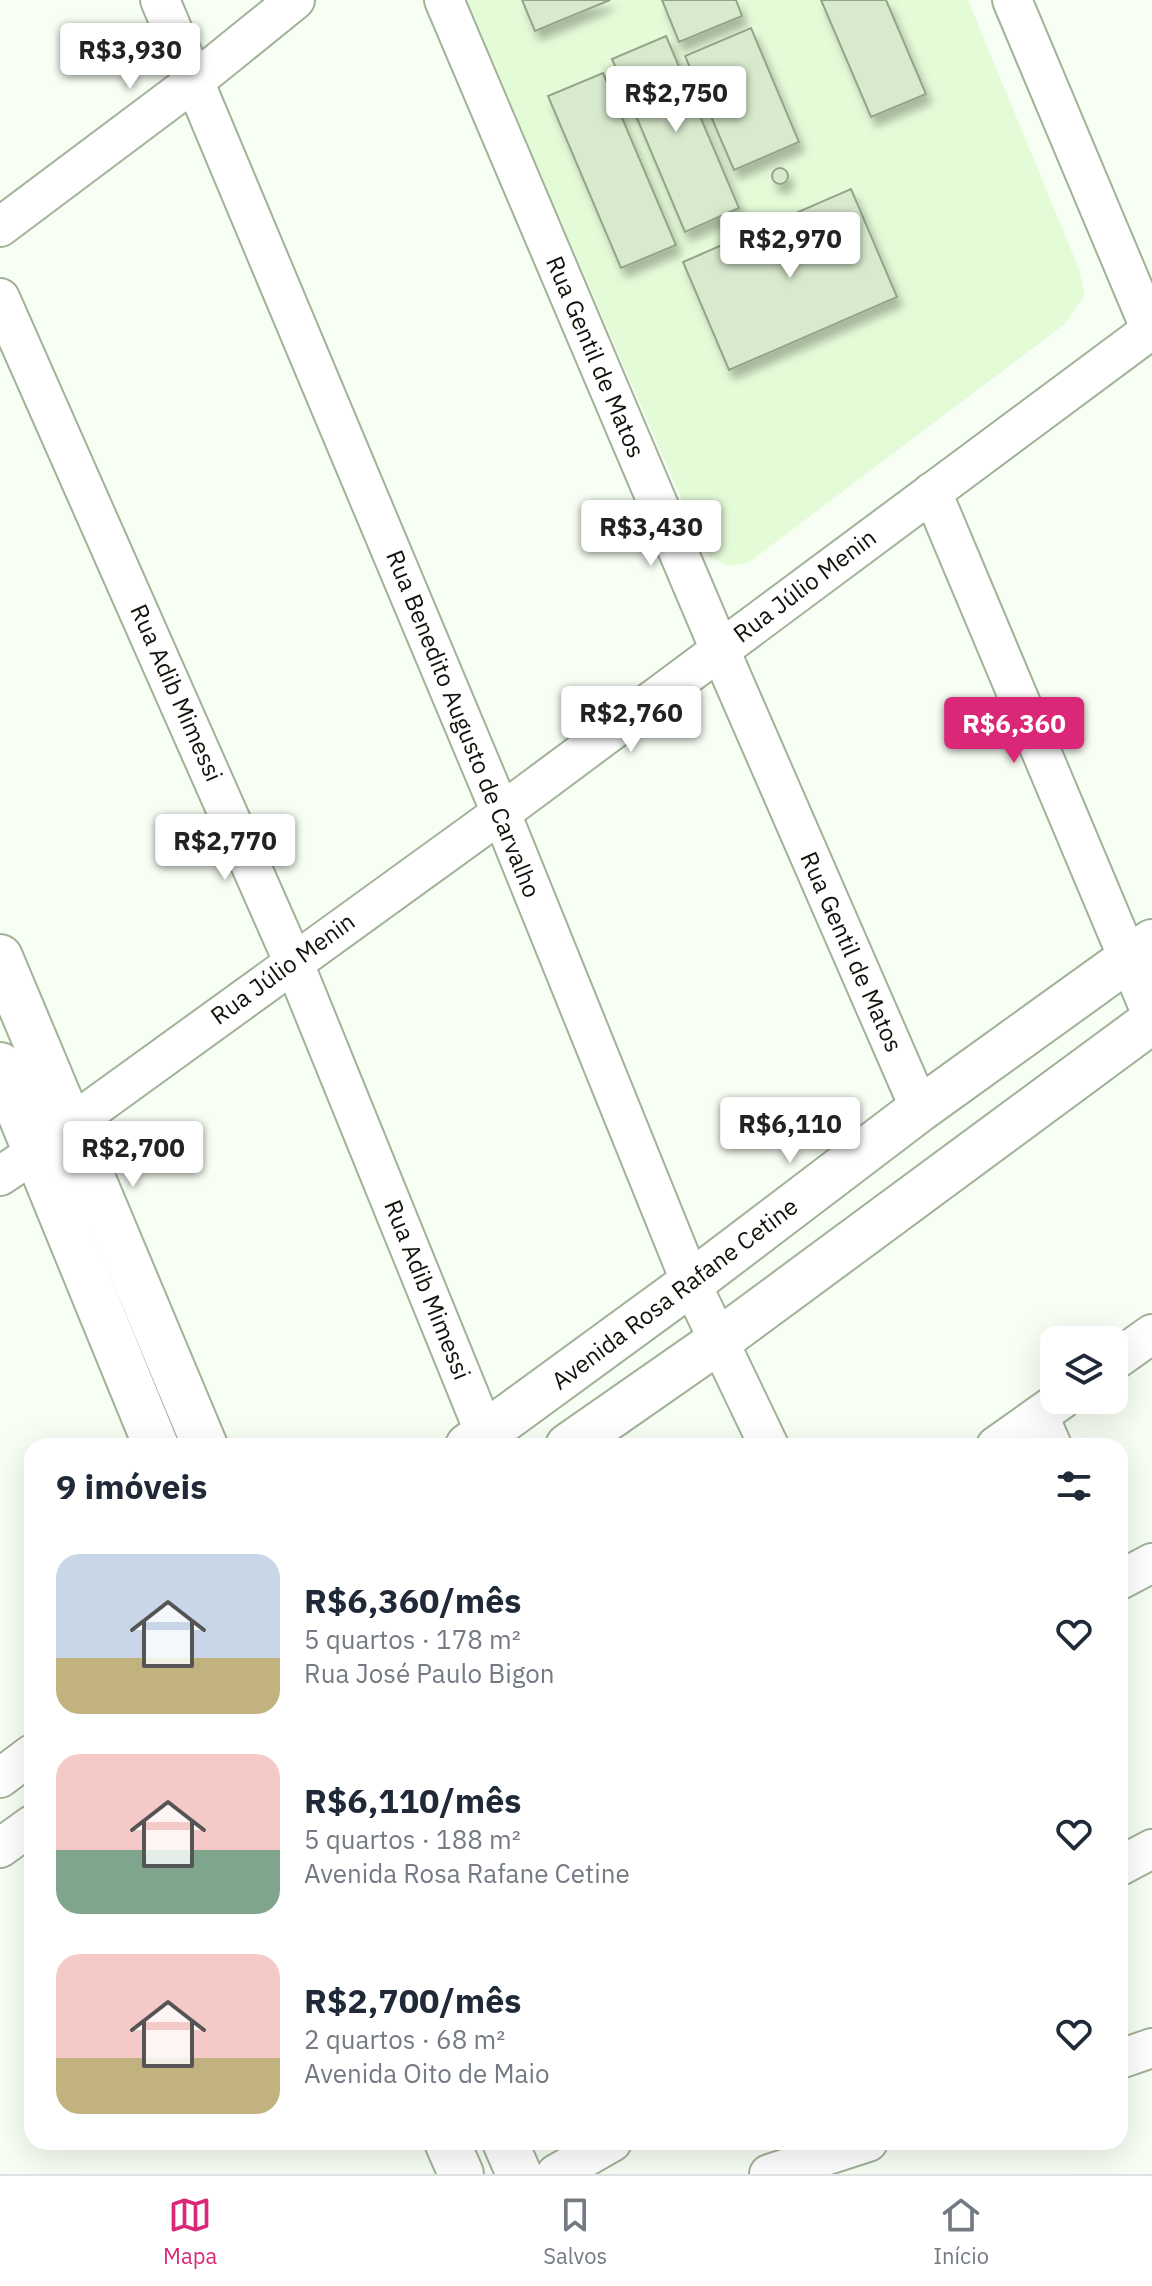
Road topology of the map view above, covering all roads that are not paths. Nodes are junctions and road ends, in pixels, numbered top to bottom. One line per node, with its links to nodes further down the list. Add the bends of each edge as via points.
1 (160, 0): 5 (street, Rua Benedito Augusto de Carvalho)
2 (295, 0): 5 (street)
3 (444, 0): 10 (street, Rua Gentil de Matos)
4 (1012, 0): 8 (street)
5 (196, 80): 6 (street); 11 (street, Rua Benedito Augusto de Carvalho)
6 (0, 227)
7 (0, 298): 14 (street, Rua Adib Mimessi)
8 (1152, 330): 9 (street, Rua Júlio Menin)
9 (932, 492): 10 (street, Rua Júlio Menin); 12 (street)
10 (720, 650): 11 (street, Rua Júlio Menin); 17 (street, Rua Gentil de Matos)
11 (501, 813): 14 (street, Rua Júlio Menin); 21 (street, Rua Benedito Augusto de Carvalho)
12 (1141, 950): 15 (street); 17 (street, Avenida Rosa Rafane Cetine)
13 (0, 957): 18 (street)
14 (293, 961): 18 (street, Rua Júlio Menin); 28 (street, Rua Adib Mimessi)
15 (1152, 1018): 23 (street)
16 (0, 1065): 19 (street)
17 (920, 1109): 21 (street, Avenida Rosa Rafane Cetine)
18 (70, 1125): 27 (street)
19 (36, 1152): 20 (street); 26 (street)
20 (0, 1176)
21 (691, 1283): 23 (street, Rua Benedito Augusto de Carvalho); 29 (street, Avenida Rosa Rafane Cetine)
22 (1152, 1334): 24 (street)
23 (720, 1340): 30 (street); 31 (street, Rua Benedito Augusto de Carvalho)
24 (1128, 1351)
25 (1050, 1421): 32 (street)
26 (153, 1438)
27 (202, 1438)
28 (479, 1438)
29 (486, 1438)
30 (579, 1438)
31 (765, 1438)
32 (1013, 1438)
33 (1152, 1563): 34 (street)
34 (1128, 1576)
35 (24, 1760): 36 (street)
36 (0, 1778)
37 (24, 1831): 38 (street)
38 (0, 1848)
39 (1152, 1849): 40 (street)
40 (1128, 1862)
41 (1152, 2048): 42 (street)
42 (1128, 2056)
43 (450, 2150): 47 (street)
44 (508, 2150): 48 (street)
45 (598, 2150): 49 (street)
46 (844, 2150): 50 (street)
47 (461, 2174)
48 (519, 2174)
49 (556, 2174)
50 (769, 2174)

